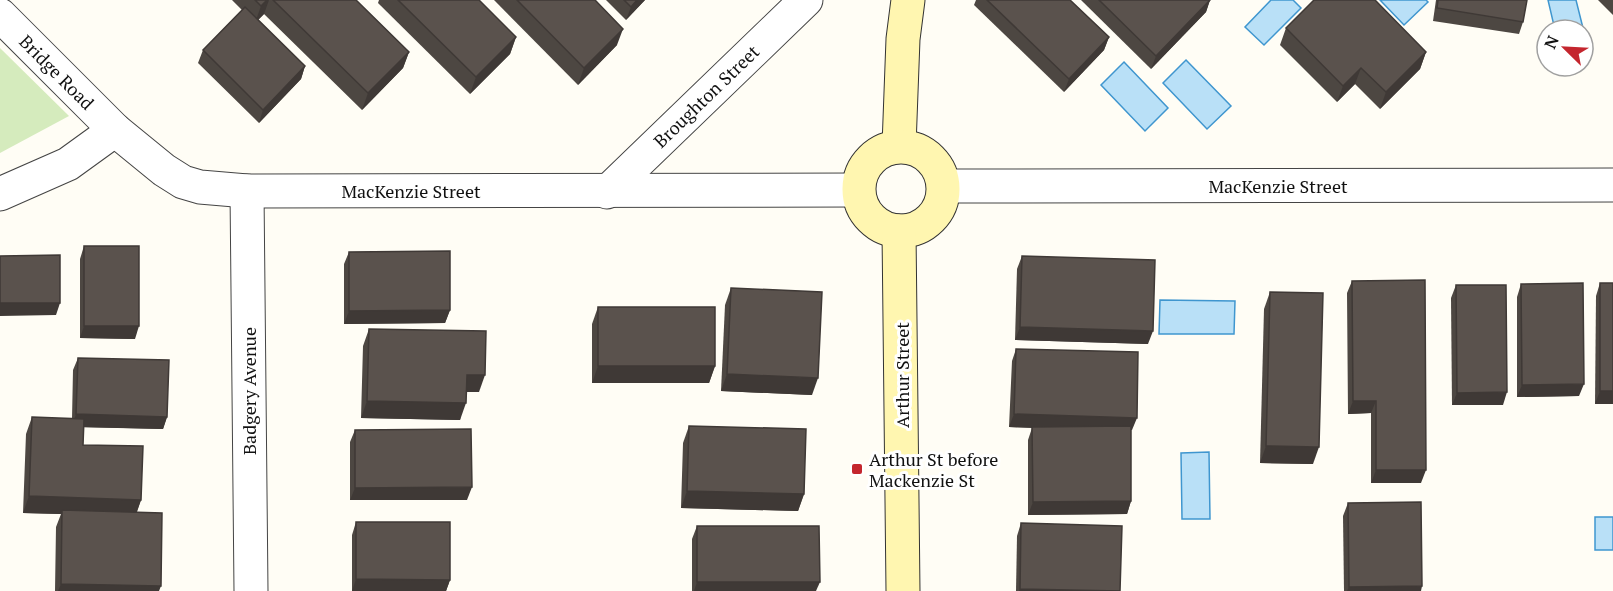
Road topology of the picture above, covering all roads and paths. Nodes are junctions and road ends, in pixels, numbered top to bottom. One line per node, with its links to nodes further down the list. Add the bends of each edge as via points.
1 (806, 0): 10 (street, Broughton Street)
2 (908, 0): 5 (main road)
3 (0, 15): 4 (street, Bridge Road)
4 (115, 130): 8 (street, MacKenzie Street, via 183,182); 11 (street, via 73,162)
5 (899, 146): 7 (main road, via 924,153 941,173); 9 (main road, via 874,155 860,177)
6 (1613, 185): 7 (street, MacKenzie Street)
7 (944, 186): 12 (main road, via 943,198 931,219 922,226)
8 (247, 190): 10 (street, MacKenzie Street); 13 (street, Badgery Avenue)
9 (858, 190): 10 (street, MacKenzie Street); 12 (main road, via 866,214 875,223)
10 (607, 192)
11 (0, 194)
12 (899, 231): 14 (main road, Arthur Street)
13 (251, 591)
14 (903, 591)

